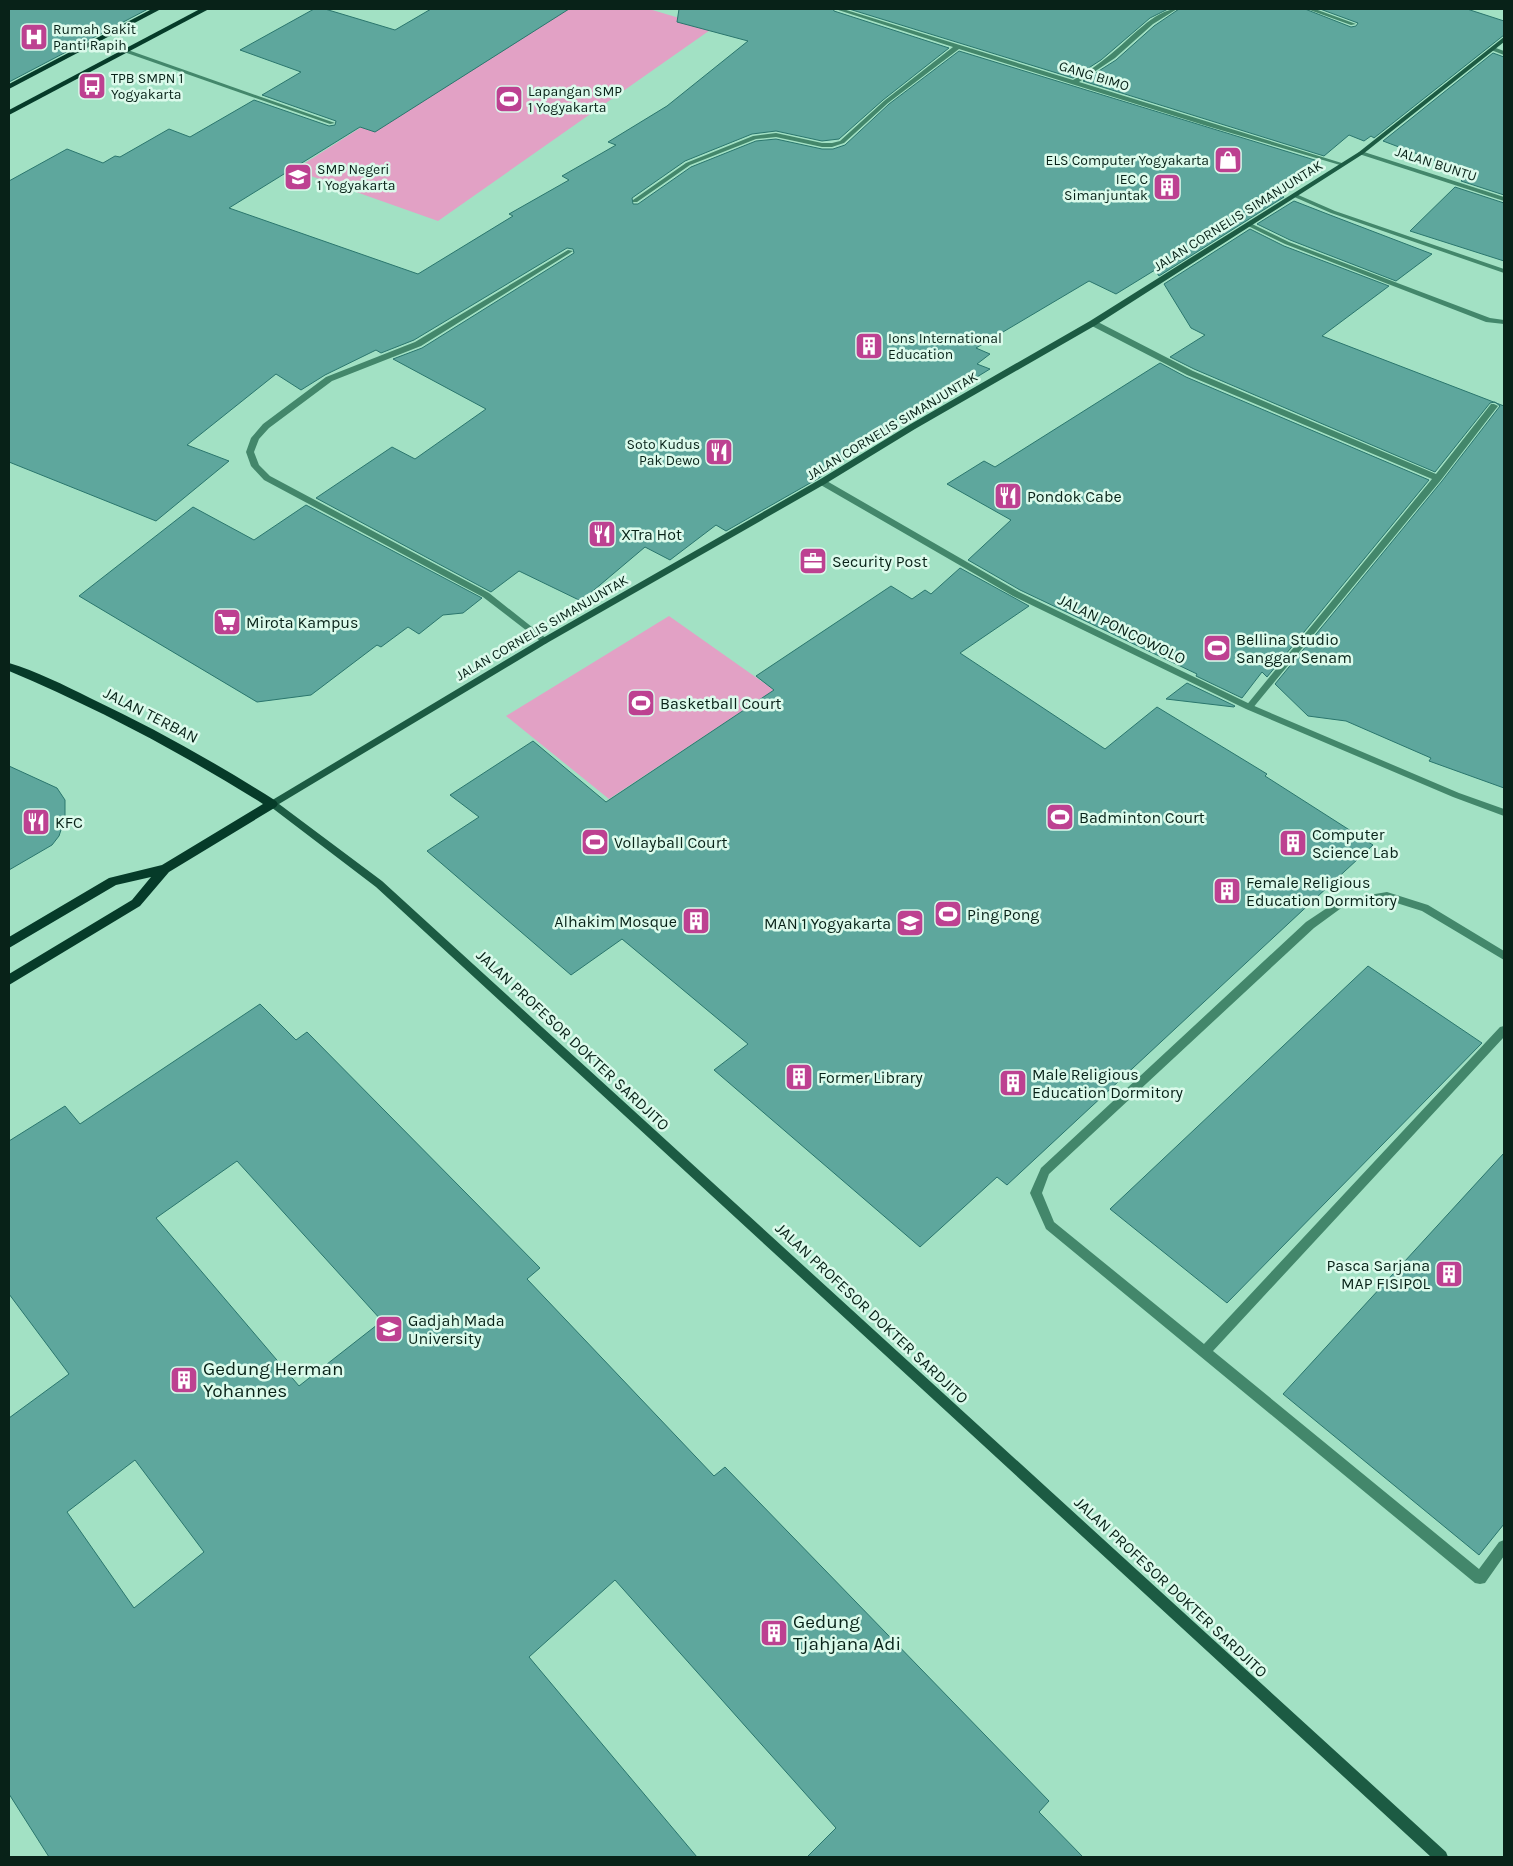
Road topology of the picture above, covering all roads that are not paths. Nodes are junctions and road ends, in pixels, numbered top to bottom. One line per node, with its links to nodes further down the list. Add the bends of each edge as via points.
1 (158, 9): 13 (main road)
2 (205, 9): 10 (main road)
3 (838, 9): 8 (street, GANG BIMO)
4 (1174, 9): 12 (street, via 1149,24 1095,70)
5 (1310, 9): 6 (street)
6 (1353, 24)
7 (1504, 39): 9 (main road, JALAN CORNELIS SIMANJUNTAK)
8 (957, 47): 12 (street, GANG BIMO); 20 (street, via 886,102 842,142 822,145 776,135 756,137 688,164)
9 (1493, 49): 11 (street); 16 (main road, JALAN CORNELIS SIMANJUNTAK)
10 (126, 51): 14 (main road); 15 (street)
11 (1504, 53)
12 (1073, 83): 17 (street, GANG BIMO)
13 (9, 86)
14 (9, 113)
15 (332, 123)
16 (1361, 153): 17 (main road, JALAN CORNELIS SIMANJUNTAK); 19 (street, JALAN BUNTU)
17 (1342, 164): 18 (main road, JALAN CORNELIS SIMANJUNTAK)
18 (1294, 195): 21 (main road, JALAN CORNELIS SIMANJUNTAK); 23 (street, via 1333,212)
19 (1504, 199)
20 (635, 200)
21 (1248, 224): 24 (street, via 1287,243 1489,320); 25 (main road, JALAN CORNELIS SIMANJUNTAK)
22 (570, 251): 29 (street, via 418,344 329,380 266,426 255,438 250,452 255,466 267,478 486,595)
23 (1504, 271)
24 (1504, 322)
25 (1093, 323): 27 (street, via 1190,373); 28 (main road, JALAN CORNELIS SIMANJUNTAK)
26 (1494, 406): 27 (street)
27 (1438, 478): 31 (street)
28 (822, 482): 29 (main road, JALAN CORNELIS SIMANJUNTAK); 31 (street, JALAN PONCOWOLO, via 1016,594)
29 (544, 640): 32 (main road, JALAN CORNELIS SIMANJUNTAK)
30 (9, 667): 32 (main road, JALAN TERBAN, via 134,723)
31 (1249, 707): 33 (street, JALAN PONCOWOLO)
32 (272, 804): 34 (main road); 41 (main road, JALAN PROFESOR DOKTER SARDJITO, via 387,890)
33 (1504, 813)
34 (165, 869): 35 (main road, via 113,881); 37 (main road, via 136,903)
35 (9, 942)
36 (1504, 956): 39 (street, via 1425,908 1387,896 1342,903 1310,925 1045,1171 1036,1194 1050,1225)
37 (9, 980)
38 (1504, 1030): 39 (street)
39 (1204, 1352): 40 (street, via 1480,1578)
40 (1504, 1546)
41 (1441, 1857)

